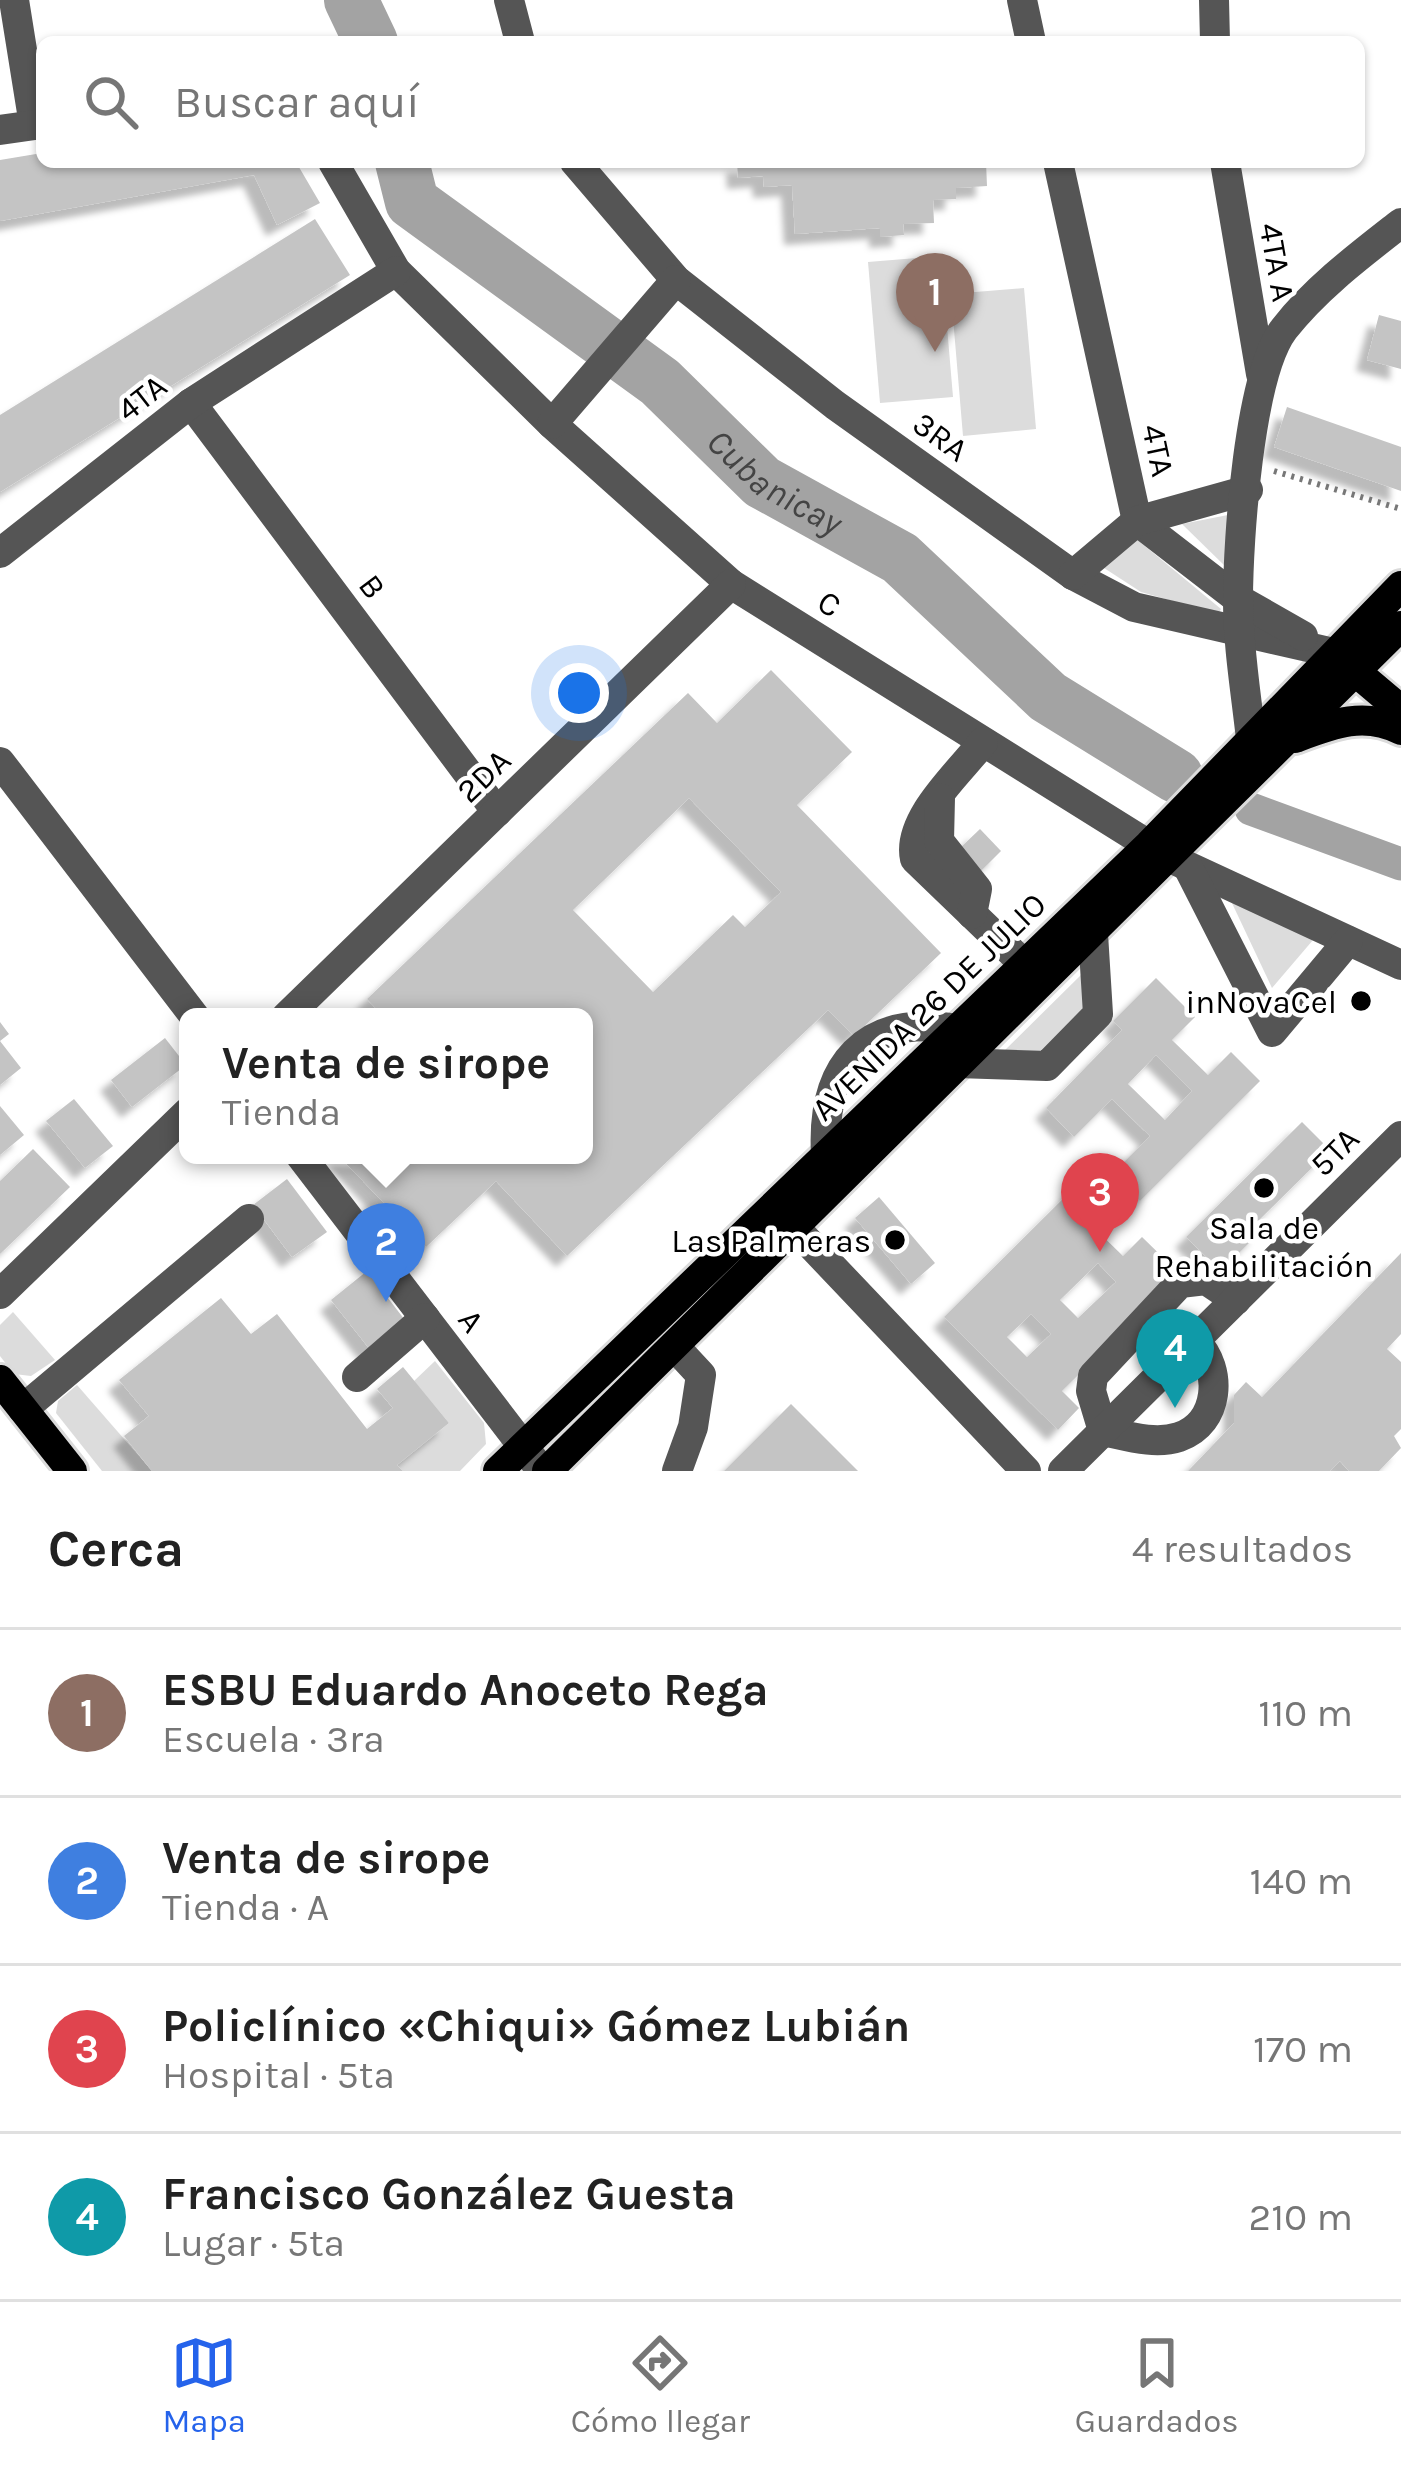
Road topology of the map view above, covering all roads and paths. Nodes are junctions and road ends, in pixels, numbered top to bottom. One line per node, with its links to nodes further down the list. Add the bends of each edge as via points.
1 (14, 0): 8 (street)
2 (509, 0): 5 (street)
3 (1022, 0): 6 (street)
4 (1214, 0): 7 (street)
5 (518, 36)
6 (1030, 36)
7 (1215, 36)
8 (36, 114)
9 (36, 124): 10 (street)
10 (0, 130)
11 (336, 168): 16 (street, C)
12 (580, 168): 17 (street, 3RA)
13 (1059, 168): 23 (street, 4TA)
14 (1226, 168): 18 (street, 4TA A)
15 (1401, 223): 18 (street, via 1283,331)
16 (396, 271): 19 (street, 4TA); 20 (street, C)
17 (676, 280): 20 (street); 25 (street, 3RA)
18 (1261, 374): 21 (street)
19 (191, 403): 24 (street, 4TA); 39 (street, B)
20 (560, 415): 26 (street, C)
21 (1248, 477): 22 (path); 23 (street); 28 (street)
22 (1401, 509)
23 (1137, 521): 25 (street); 28 (street, 4TA)
24 (0, 553)
25 (1072, 575): 30 (street, 3RA, via 1134,607)
26 (731, 584): 35 (street, C); 39 (street, 2DA)
27 (1401, 586): 31 (main road, AVENIDA 26 DE JULIO)
28 (1238, 599): 30 (street); 31 (street, 4TA)
29 (1401, 626): 31 (main road, AVENIDA 26 DE JULIO)
30 (1241, 632): 31 (street, 3RA); 34 (street)
31 (1345, 662): 32 (main road); 34 (main road, AVENIDA 26 DE JULIO); 36 (main road, AVENIDA 26 DE JULIO)
32 (1401, 710)
33 (1401, 730): 36 (main road, via 1381,720 1339,721)
34 (1251, 739): 38 (main road, AVENIDA 26 DE JULIO)
35 (983, 742): 40 (street, C); 43 (street, via 911,844 914,859)
36 (1284, 743): 38 (main road, AVENIDA 26 DE JULIO)
37 (0, 762): 45 (street)
38 (1237, 771): 40 (main road, AVENIDA 26 DE JULIO)
39 (497, 812): 46 (street, 2DA)
40 (1173, 845): 41 (main road, AVENIDA 26 DE JULIO); 42 (street, C); 42 (street, via 1272,1032); 43 (main road, AVENIDA 26 DE JULIO)
41 (1093, 934): 48 (main road, AVENIDA 26 DE JULIO); 48 (street, via 1098,1014 1047,1066)
42 (1348, 941): 44 (street, C)
43 (1024, 964): 47 (main road, AVENIDA 26 DE JULIO)
44 (1401, 965)
45 (188, 1008)
46 (295, 1008)
47 (956, 1029): 51 (main road, AVENIDA 26 DE JULIO); 51 (street, via 899,1026 871,1039 835,1075)
48 (957, 1064): 53 (main road, AVENIDA 26 DE JULIO)
49 (179, 1121): 55 (street)
50 (1401, 1136): 56 (street, 5TA)
51 (826, 1154): 53 (main road, AVENIDA 26 DE JULIO)
52 (308, 1164): 57 (street, A)
53 (784, 1216): 59 (main road, AVENIDA 26 DE JULIO); 64 (main road, AVENIDA 26 DE JULIO); 68 (street)
54 (249, 1219): 62 (street)
55 (0, 1294)
56 (1236, 1300): 58 (street, 5TA); 63 (street, via 1206,1280 1180,1283 1093,1376)
57 (425, 1318): 60 (street); 64 (street, A)
58 (1196, 1342): 63 (street, 5TA); 63 (street, via 1215,1387 1200,1424 1164,1440)
59 (674, 1346): 64 (main road, AVENIDA 26 DE JULIO); 67 (street, via 701,1375)
60 (357, 1377)
61 (0, 1379): 62 (main road)
62 (23, 1409): 65 (main road)
63 (1103, 1431): 69 (street, 5TA)
64 (537, 1463): 66 (main road, AVENIDA 26 DE JULIO)
65 (72, 1471)
66 (498, 1471)
67 (676, 1471)
68 (1027, 1471)
69 (1063, 1471)

